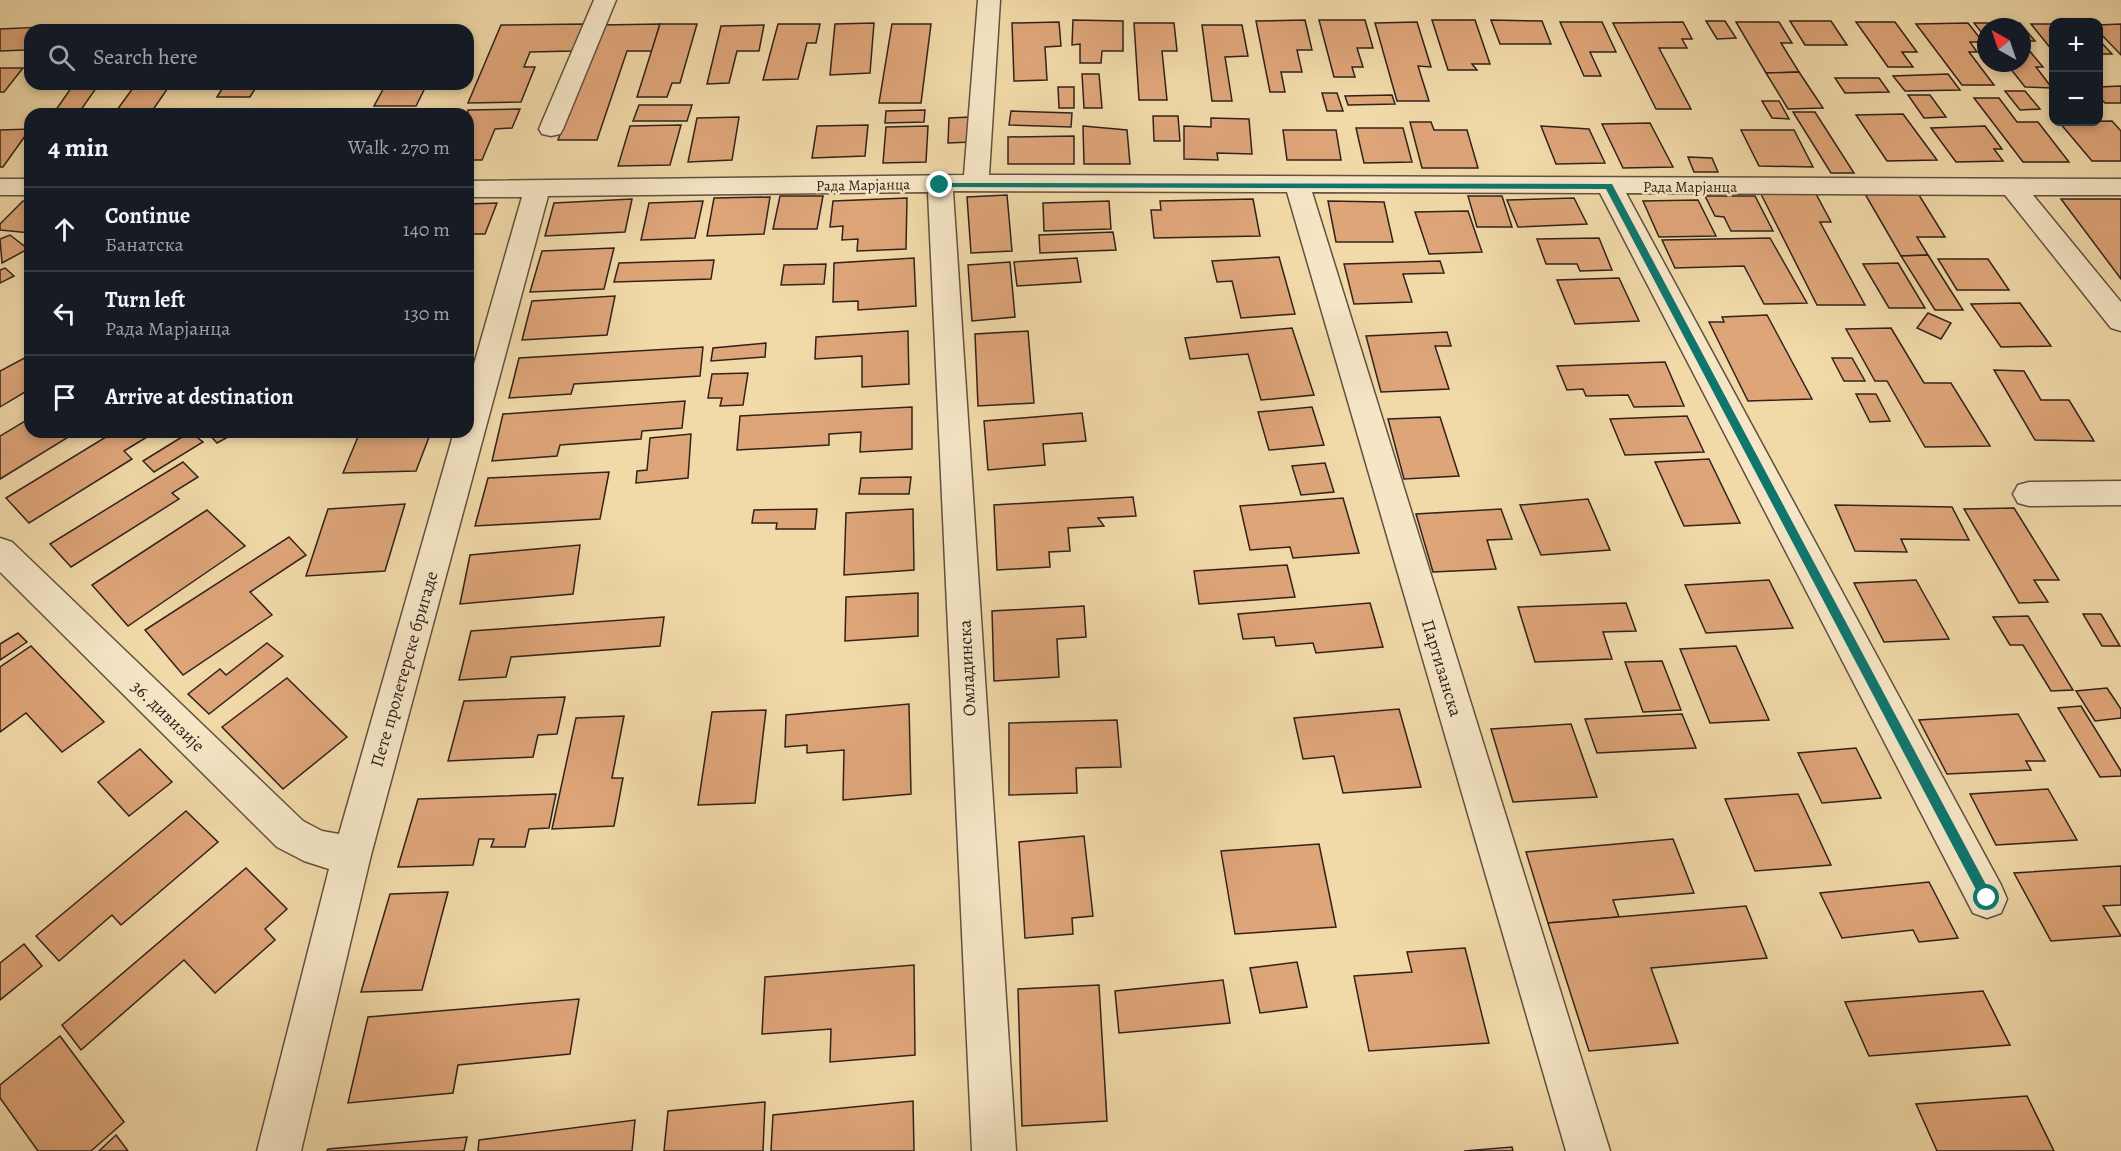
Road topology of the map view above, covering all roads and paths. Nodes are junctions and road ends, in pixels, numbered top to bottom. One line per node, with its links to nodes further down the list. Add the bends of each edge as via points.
1 (605, 0): 3 (street)
2 (989, 0): 4 (street)
3 (551, 129)
4 (976, 183): 5 (street, Рада Марјанца); 6 (street, Рада Марјанца)
5 (1297, 184): 7 (street, Рада Марјанца); 24 (street, Партизанска)
6 (940, 185): 13 (street, Рада Марјанца); 23 (street, Омладинска)
7 (1609, 186): 11 (street, Рада Марјанца); 21 (street)
8 (0, 187): 9 (street)
9 (24, 187)
10 (2121, 187): 11 (street, Рада Марјанца)
11 (2013, 188): 14 (street)
12 (474, 189): 13 (street, Рада Марјанца)
13 (537, 189): 15 (street, Пете пролетерске бригаде)
14 (2121, 321)
15 (474, 416)
16 (468, 438): 20 (street, Пете пролетерске бригаде)
17 (2121, 492): 18 (street)
18 (2029, 494)
19 (0, 550): 20 (street, 36. дивизије, via 290,834 318,848)
20 (352, 855): 22 (street, Пете пролетерске бригаде)
21 (1987, 898)
22 (279, 1151)
23 (994, 1151)
24 (1587, 1151)

